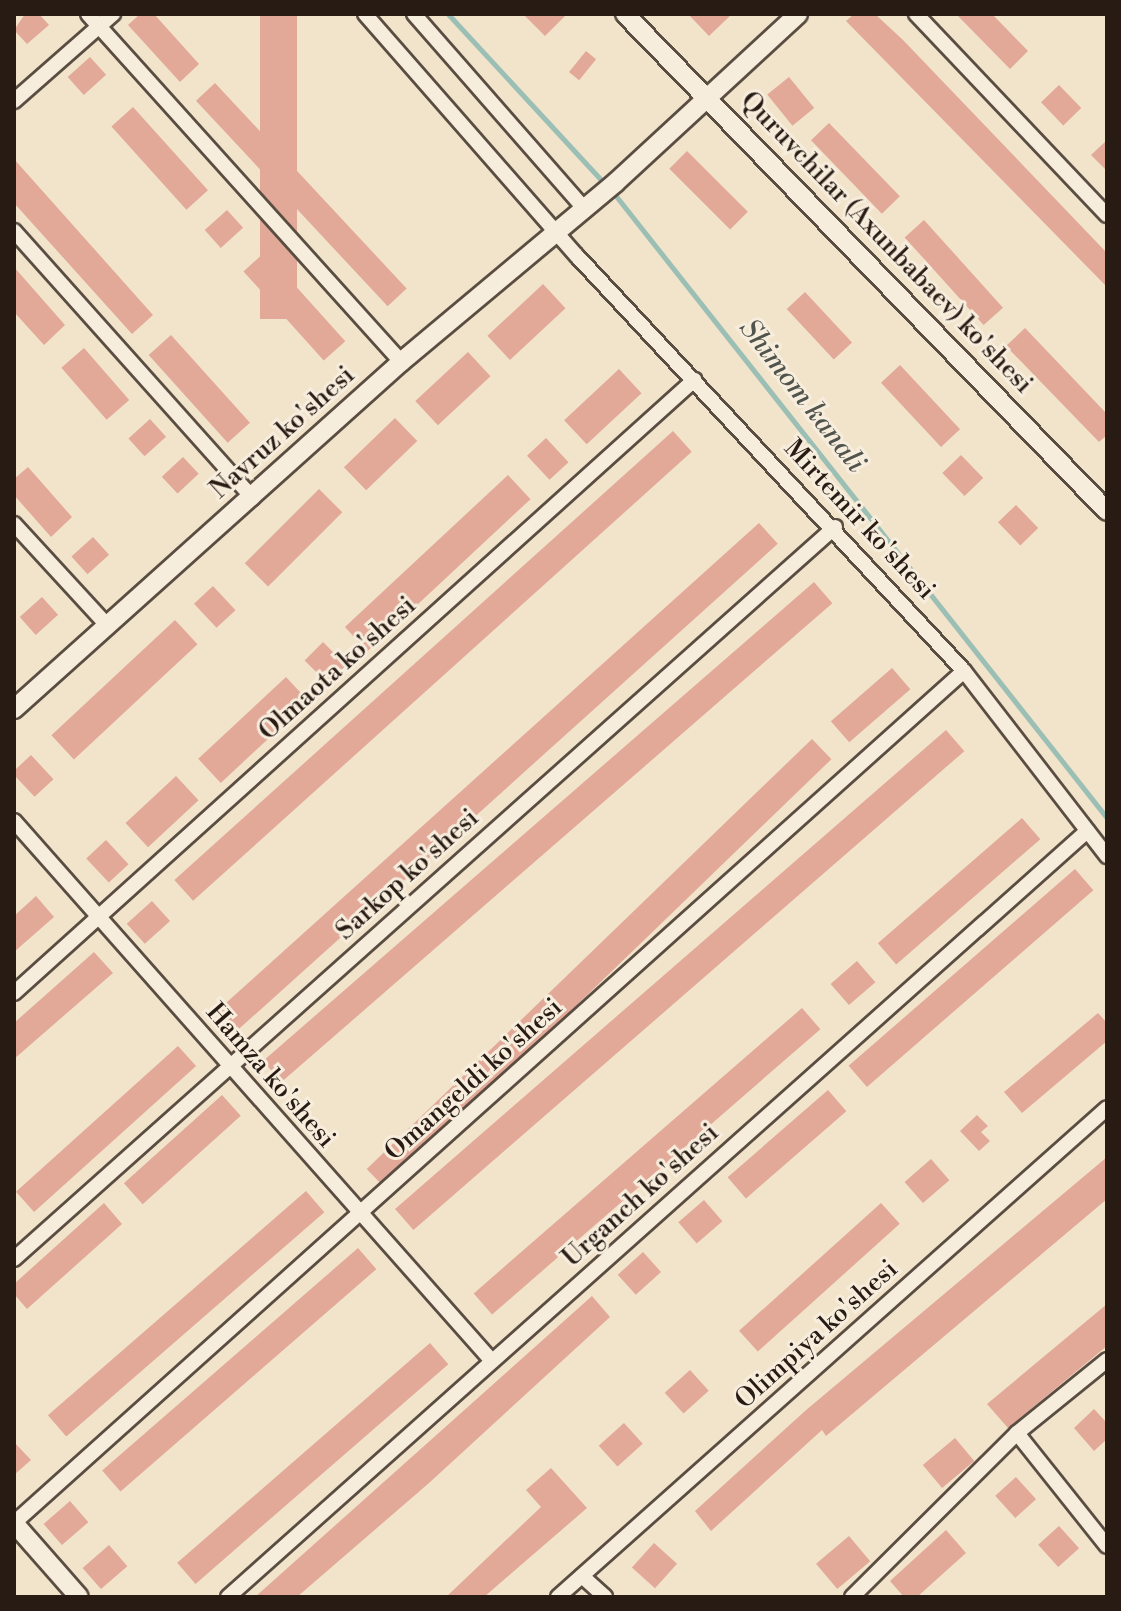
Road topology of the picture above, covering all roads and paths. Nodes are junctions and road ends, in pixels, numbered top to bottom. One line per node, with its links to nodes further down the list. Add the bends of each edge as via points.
1 (88, 14): 8 (street)
2 (113, 14): 8 (street)
3 (365, 14): 14 (street, Mirtemir ko'shesi)
4 (414, 14): 11 (street)
5 (625, 14): 9 (street, Quruvchilar (Axunbabaev) ko'shesi)
6 (798, 14): 9 (street)
7 (916, 14): 12 (street)
8 (100, 26): 10 (street); 15 (street)
9 (711, 98): 11 (street, Navruz ko'shesi); 18 (street, Quruvchilar (Axunbabaev) ko'shesi)
10 (14, 101)
11 (589, 206): 14 (street, Navruz ko'shesi)
12 (1107, 215)
13 (14, 231): 17 (street)
14 (557, 233): 15 (street, Navruz ko'shesi); 16 (street, Mirtemir ko'shesi)
15 (401, 362): 17 (street, Navruz ko'shesi)
16 (694, 380): 20 (street, Mirtemir ko'shesi); 27 (street, Olmaota ko'shesi)
17 (253, 498): 21 (street, Navruz ko'shesi)
18 (1107, 511)
19 (14, 524): 21 (street)
20 (835, 527): 22 (street, Mirtemir ko'shesi); 29 (street, Sarkop ko'shesi)
21 (107, 625): 23 (street, Navruz ko'shesi)
22 (964, 671): 25 (street, Mirtemir ko'shesi); 31 (street, Omangeldi ko'shesi)
23 (14, 709)
24 (14, 821): 27 (street, Hamza ko'shesi)
25 (1087, 831): 26 (street, Mirtemir ko'shesi); 34 (street, Urganch ko'shesi)
26 (1107, 856)
27 (100, 918): 28 (street, Olmaota ko'shesi); 29 (street, Hamza ko'shesi)
28 (14, 993)
29 (230, 1066): 31 (street, Hamza ko'shesi); 32 (street, Sarkop ko'shesi)
30 (1107, 1108): 38 (street, Olimpiya ko'shesi)
31 (360, 1215): 34 (street, Hamza ko'shesi); 36 (street, Omangeldi ko'shesi)
32 (14, 1259)
33 (1107, 1360): 35 (street)
34 (492, 1361): 40 (street, Urganch ko'shesi)
35 (1017, 1433): 37 (street); 43 (street)
36 (14, 1523): 39 (street)
37 (1107, 1546)
38 (582, 1576): 41 (street, Olimpiya ko'shesi); 42 (street)
39 (79, 1597)
40 (228, 1597)
41 (558, 1597)
42 (605, 1597)
43 (852, 1597)

